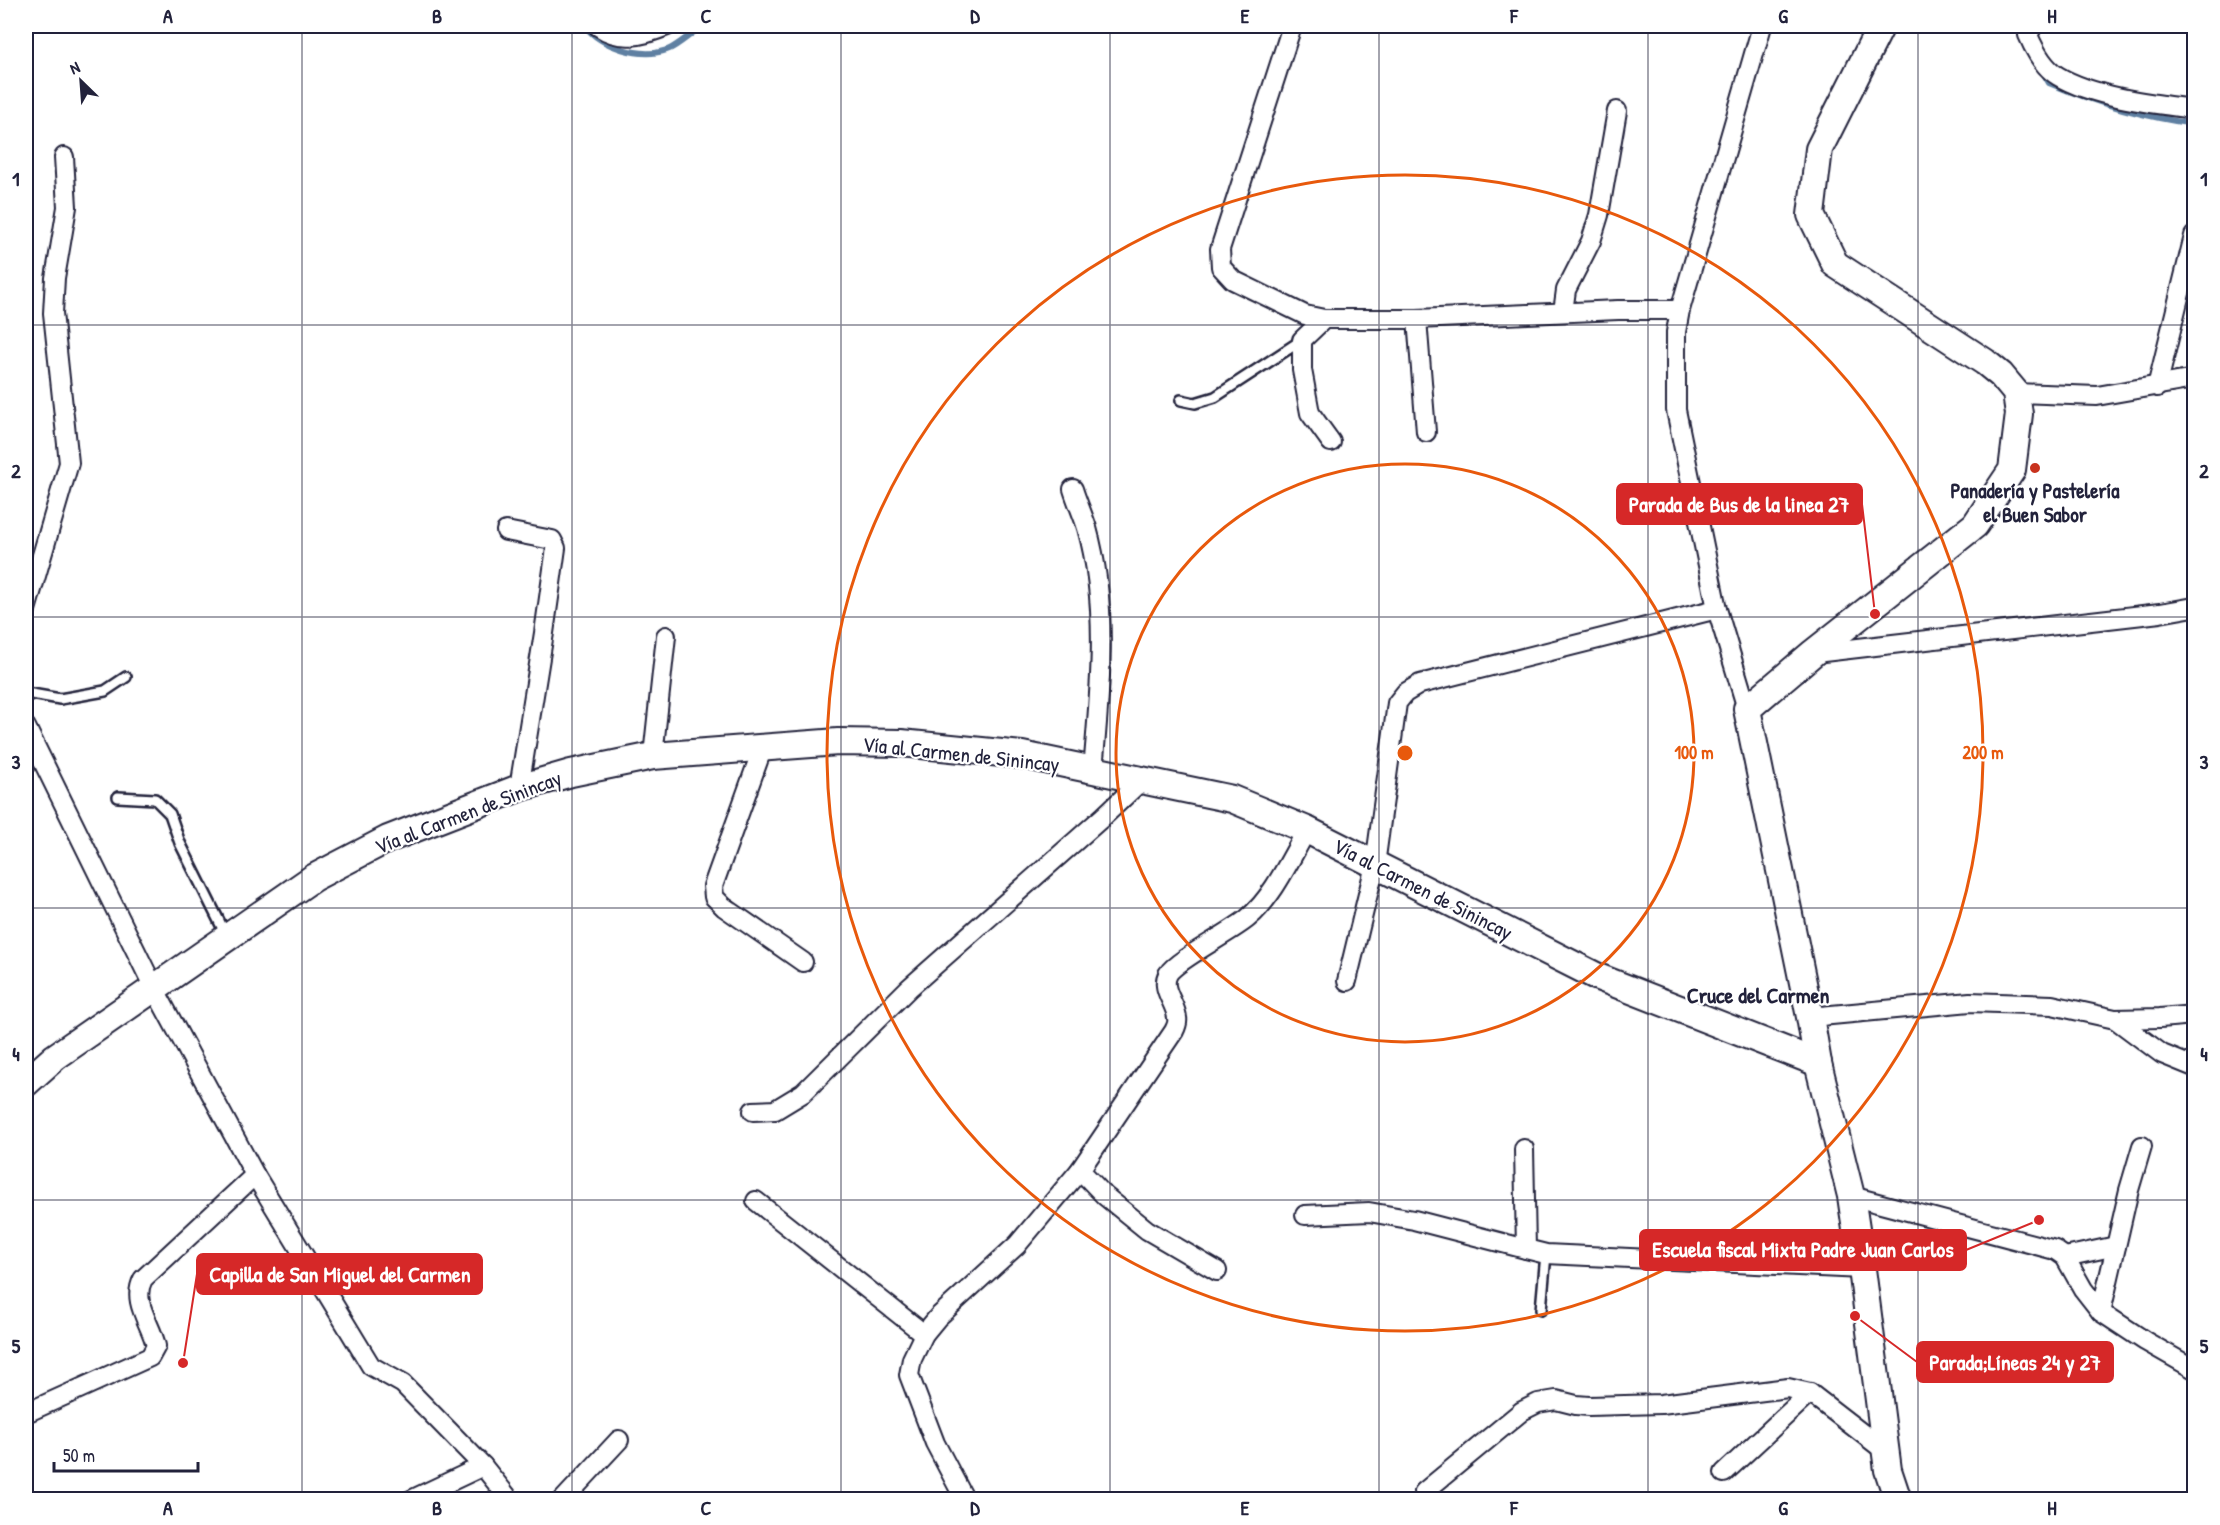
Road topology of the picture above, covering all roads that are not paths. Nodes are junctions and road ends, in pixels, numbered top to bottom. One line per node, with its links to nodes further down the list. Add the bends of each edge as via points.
1 (598, 26): 2 (street, via 609,33 633,37)
2 (667, 26)
3 (1292, 26): 13 (street, via 1220,249 1221,267 1233,280 1305,315)
4 (1762, 26): 11 (street)
5 (1881, 26): 18 (street, via 1819,149 1811,215 1835,264 1985,362)
6 (2033, 26): 7 (street, via 2028,35 2035,51 2056,75 2094,91)
7 (2194, 109)
8 (1617, 111): 12 (street, via 1599,215 1591,241 1566,290)
9 (64, 157): 26 (street, via 67,207 52,312 69,463)
10 (2194, 236): 17 (street)
11 (1680, 310): 12 (street); 25 (street, via 1676,332 1676,410)
12 (1563, 312): 14 (street)
13 (1324, 319): 14 (street); 15 (street)
14 (1417, 319): 20 (street)
15 (1302, 340): 19 (lane, via 1215,397 1195,403); 21 (street, via 1302,370 1310,413)
16 (2194, 379): 17 (street)
17 (2157, 387): 18 (street, via 2097,396)
18 (2016, 393): 28 (street, via 2019,414 2012,470 1974,525)
19 (1181, 400)
20 (1426, 432)
21 (1331, 442)
22 (1073, 489): 35 (street, via 1087,528 1097,579 1101,637)
23 (506, 531): 37 (street, via 552,540 556,548)
24 (2194, 607): 28 (street)
25 (1717, 609): 31 (street); 40 (street, via 1420,684 1405,693 1397,703)
26 (26, 610)
27 (666, 636): 34 (street)
28 (1813, 653): 31 (street)
29 (126, 677): 30 (lane, via 105,691 60,699)
30 (26, 693)
31 (1747, 709): 46 (street)
32 (26, 727): 44 (street)
33 (763, 747): 34 (street, Vía al Carmen de Sinincay); 35 (street, Vía al Carmen de Sinincay, via 901,743 1022,756); 42 (street, via 713,886 714,897)
34 (653, 756): 37 (street, Vía al Carmen de Sinincay)
35 (1093, 770): 36 (street, Vía al Carmen de Sinincay)
36 (1142, 780): 39 (street, Vía al Carmen de Sinincay, via 1232,799); 51 (street, via 909,988 803,1094 775,1110)
37 (519, 788): 41 (street, Vía al Carmen de Sinincay, via 388,839 313,878)
38 (118, 797): 41 (lane, via 155,798 171,814 180,843)
39 (1308, 830): 40 (street, Vía al Carmen de Sinincay); 54 (street, via 1265,899 1248,918 1168,974 1165,987 1178,1020 1174,1031)
40 (1376, 865): 43 (street); 48 (street, Vía al Carmen de Sinincay, via 1598,977)
41 (227, 937): 44 (street, Vía al Carmen de Sinincay)
42 (803, 962)
43 (1347, 981)
44 (154, 988): 50 (street, Vía al Carmen de Sinincay); 55 (street)
45 (2194, 1015): 47 (street)
46 (1810, 1017): 47 (street, via 1970,1002 2052,1005); 48 (street)
47 (2115, 1019): 49 (street, via 2162,1054)
48 (1818, 1063): 56 (street)
49 (2194, 1067)
50 (26, 1083)
51 (753, 1111)
52 (2142, 1146): 59 (street)
53 (1524, 1149): 60 (street)
54 (1080, 1170): 64 (street, via 1105,1197 1147,1230); 67 (street, via 1017,1245)
55 (255, 1174): 70 (street, via 143,1280 138,1289 139,1300 156,1346 150,1357); 73 (street, via 371,1366 403,1384)
56 (1851, 1196): 62 (street, via 2041,1246); 63 (street)
57 (756, 1201): 67 (street)
58 (1305, 1215): 60 (street, via 1369,1212)
59 (2116, 1246): 62 (street); 66 (street)
60 (1526, 1249): 61 (street)
61 (1546, 1254): 63 (street); 65 (lane)
62 (2065, 1257): 66 (street)
63 (1862, 1269): 72 (street)
64 (1217, 1271)
65 (1541, 1310)
66 (2101, 1312): 68 (street)
67 (924, 1334): 79 (street, via 909,1375 935,1443)
68 (2194, 1369)
69 (1809, 1393): 72 (street); 74 (street); 75 (street, via 1788,1388 1625,1406 1576,1405 1556,1400 1538,1403 1522,1411)
70 (26, 1413)
71 (619, 1440): 78 (street)
72 (1885, 1451): 80 (street)
73 (483, 1466): 76 (street); 77 (street)
74 (1724, 1473)
75 (1424, 1492)
76 (411, 1500)
77 (510, 1500)
78 (563, 1500)
79 (965, 1500)
80 (1898, 1500)

